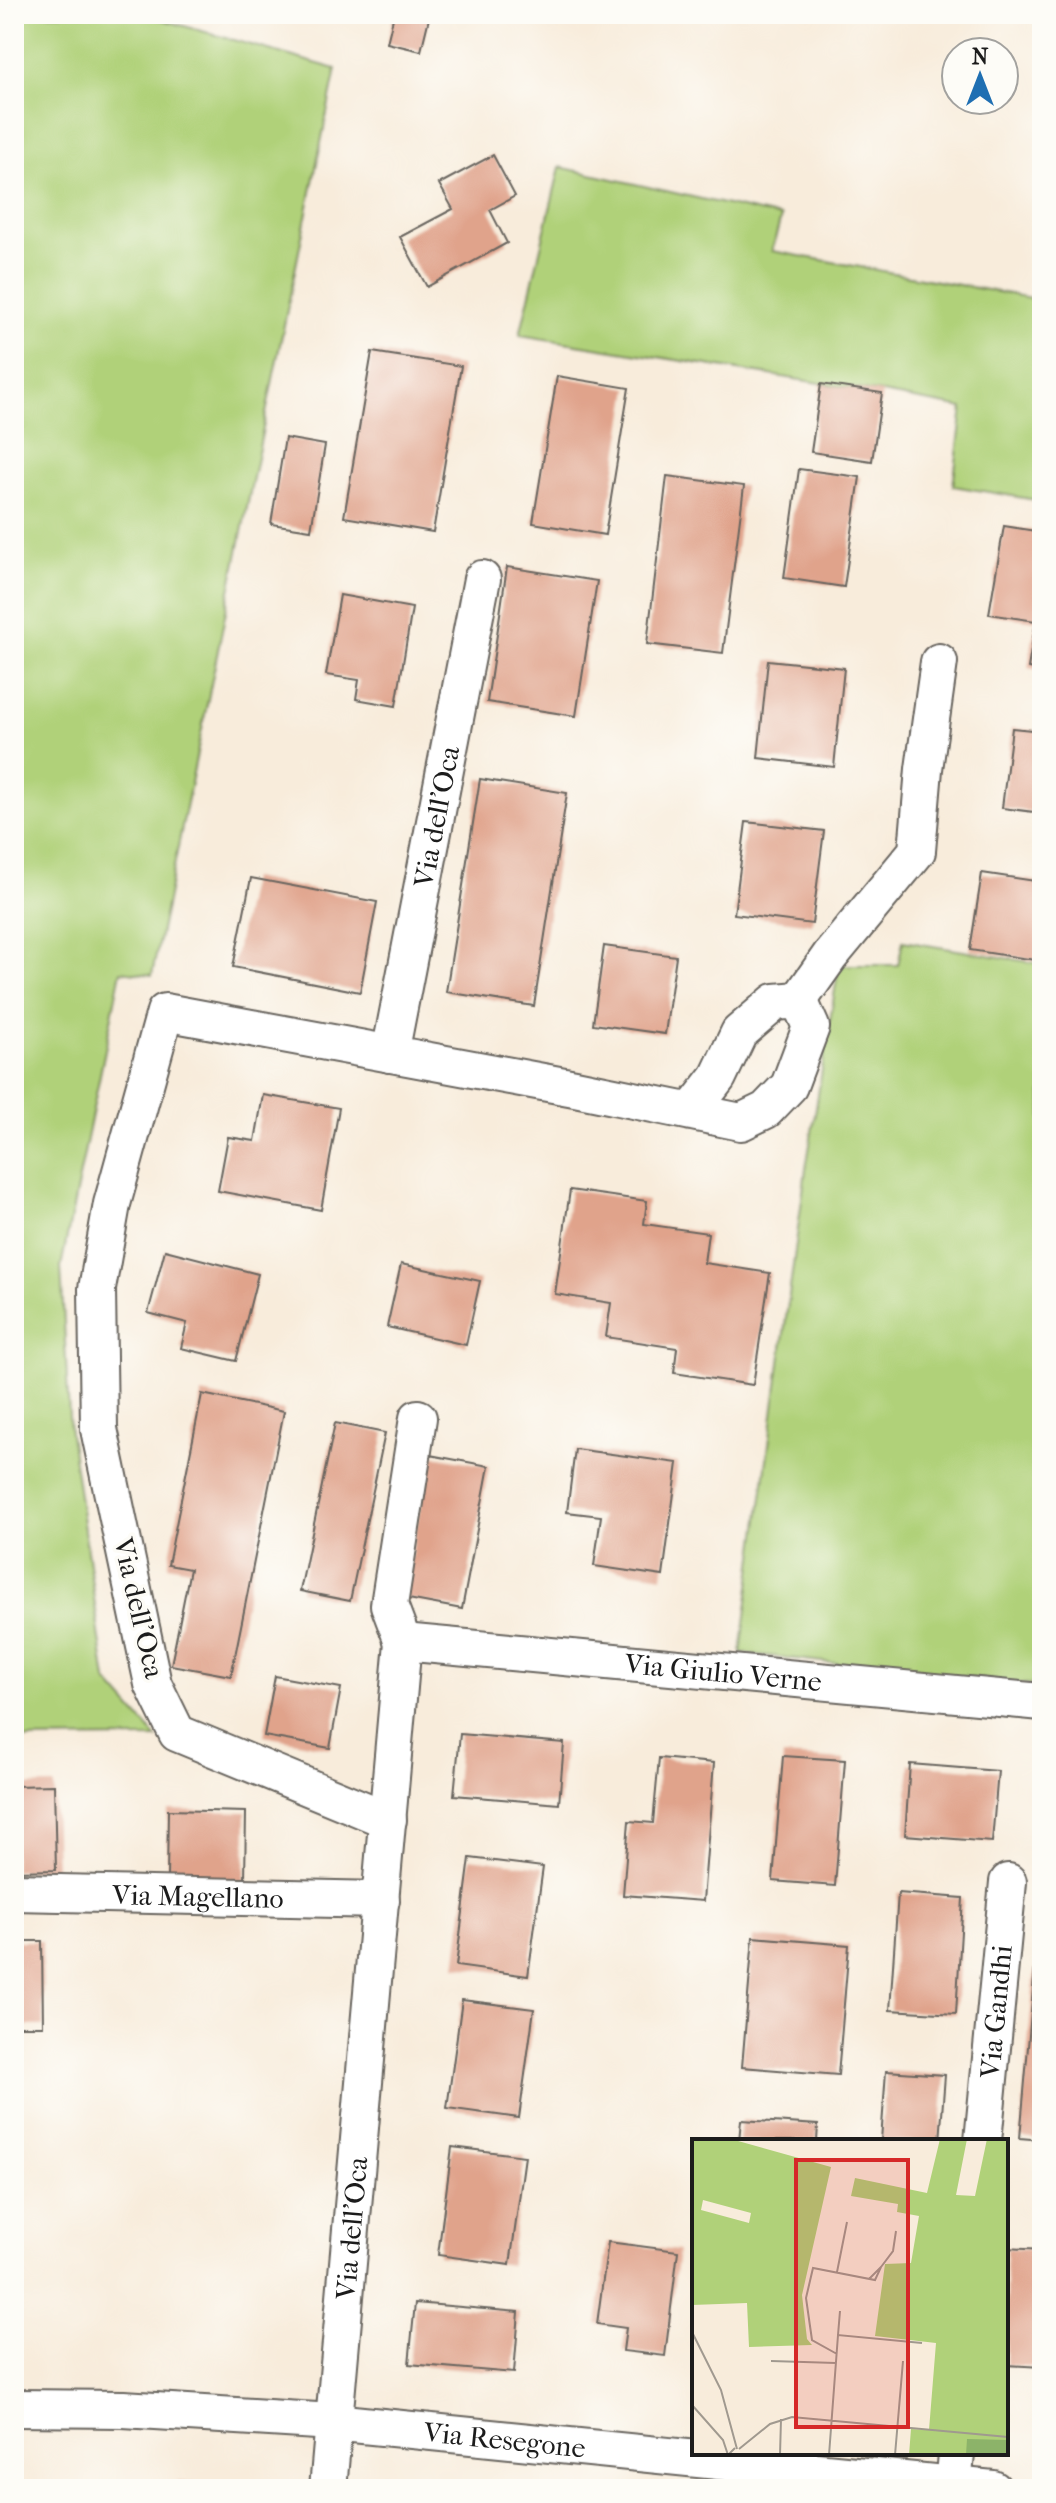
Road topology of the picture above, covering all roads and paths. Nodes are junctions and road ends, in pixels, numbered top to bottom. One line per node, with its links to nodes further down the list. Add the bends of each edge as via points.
1 (482, 579): 4 (street, Via dell'Oca)
2 (939, 662): 3 (street, via 917,851)
3 (799, 1000): 5 (street, via 775,1002 739,1033 718,1077); 5 (street, Via dell'Oca, via 811,1027 789,1086 766,1110 741,1122)
4 (390, 1054): 5 (street, Via dell'Oca); 9 (street, Via dell'Oca, via 165,1012 112,1204 97,1289 99,1429 153,1684 177,1733)
5 (691, 1112)
6 (418, 1418): 7 (street, via 389,1605)
7 (403, 1642): 8 (street, Via Giulio Verne); 9 (street)
8 (1042, 1702)
9 (388, 1820): 12 (street, Via dell'Oca)
10 (1008, 1882): 13 (street, Via Gandhi)
11 (14, 1892): 12 (street, Via Magellano)
12 (381, 1900): 15 (street, Via dell'Oca)
13 (983, 2139)
14 (14, 2408): 15 (street, Via Resegone)
15 (333, 2422): 16 (street, Via Resegone); 19 (street, Via dell'Oca)
16 (692, 2453)
17 (712, 2455): 18 (street, Via Resegone)
18 (954, 2476): 20 (street, Via Resegone)
19 (328, 2489)
20 (993, 2489)

